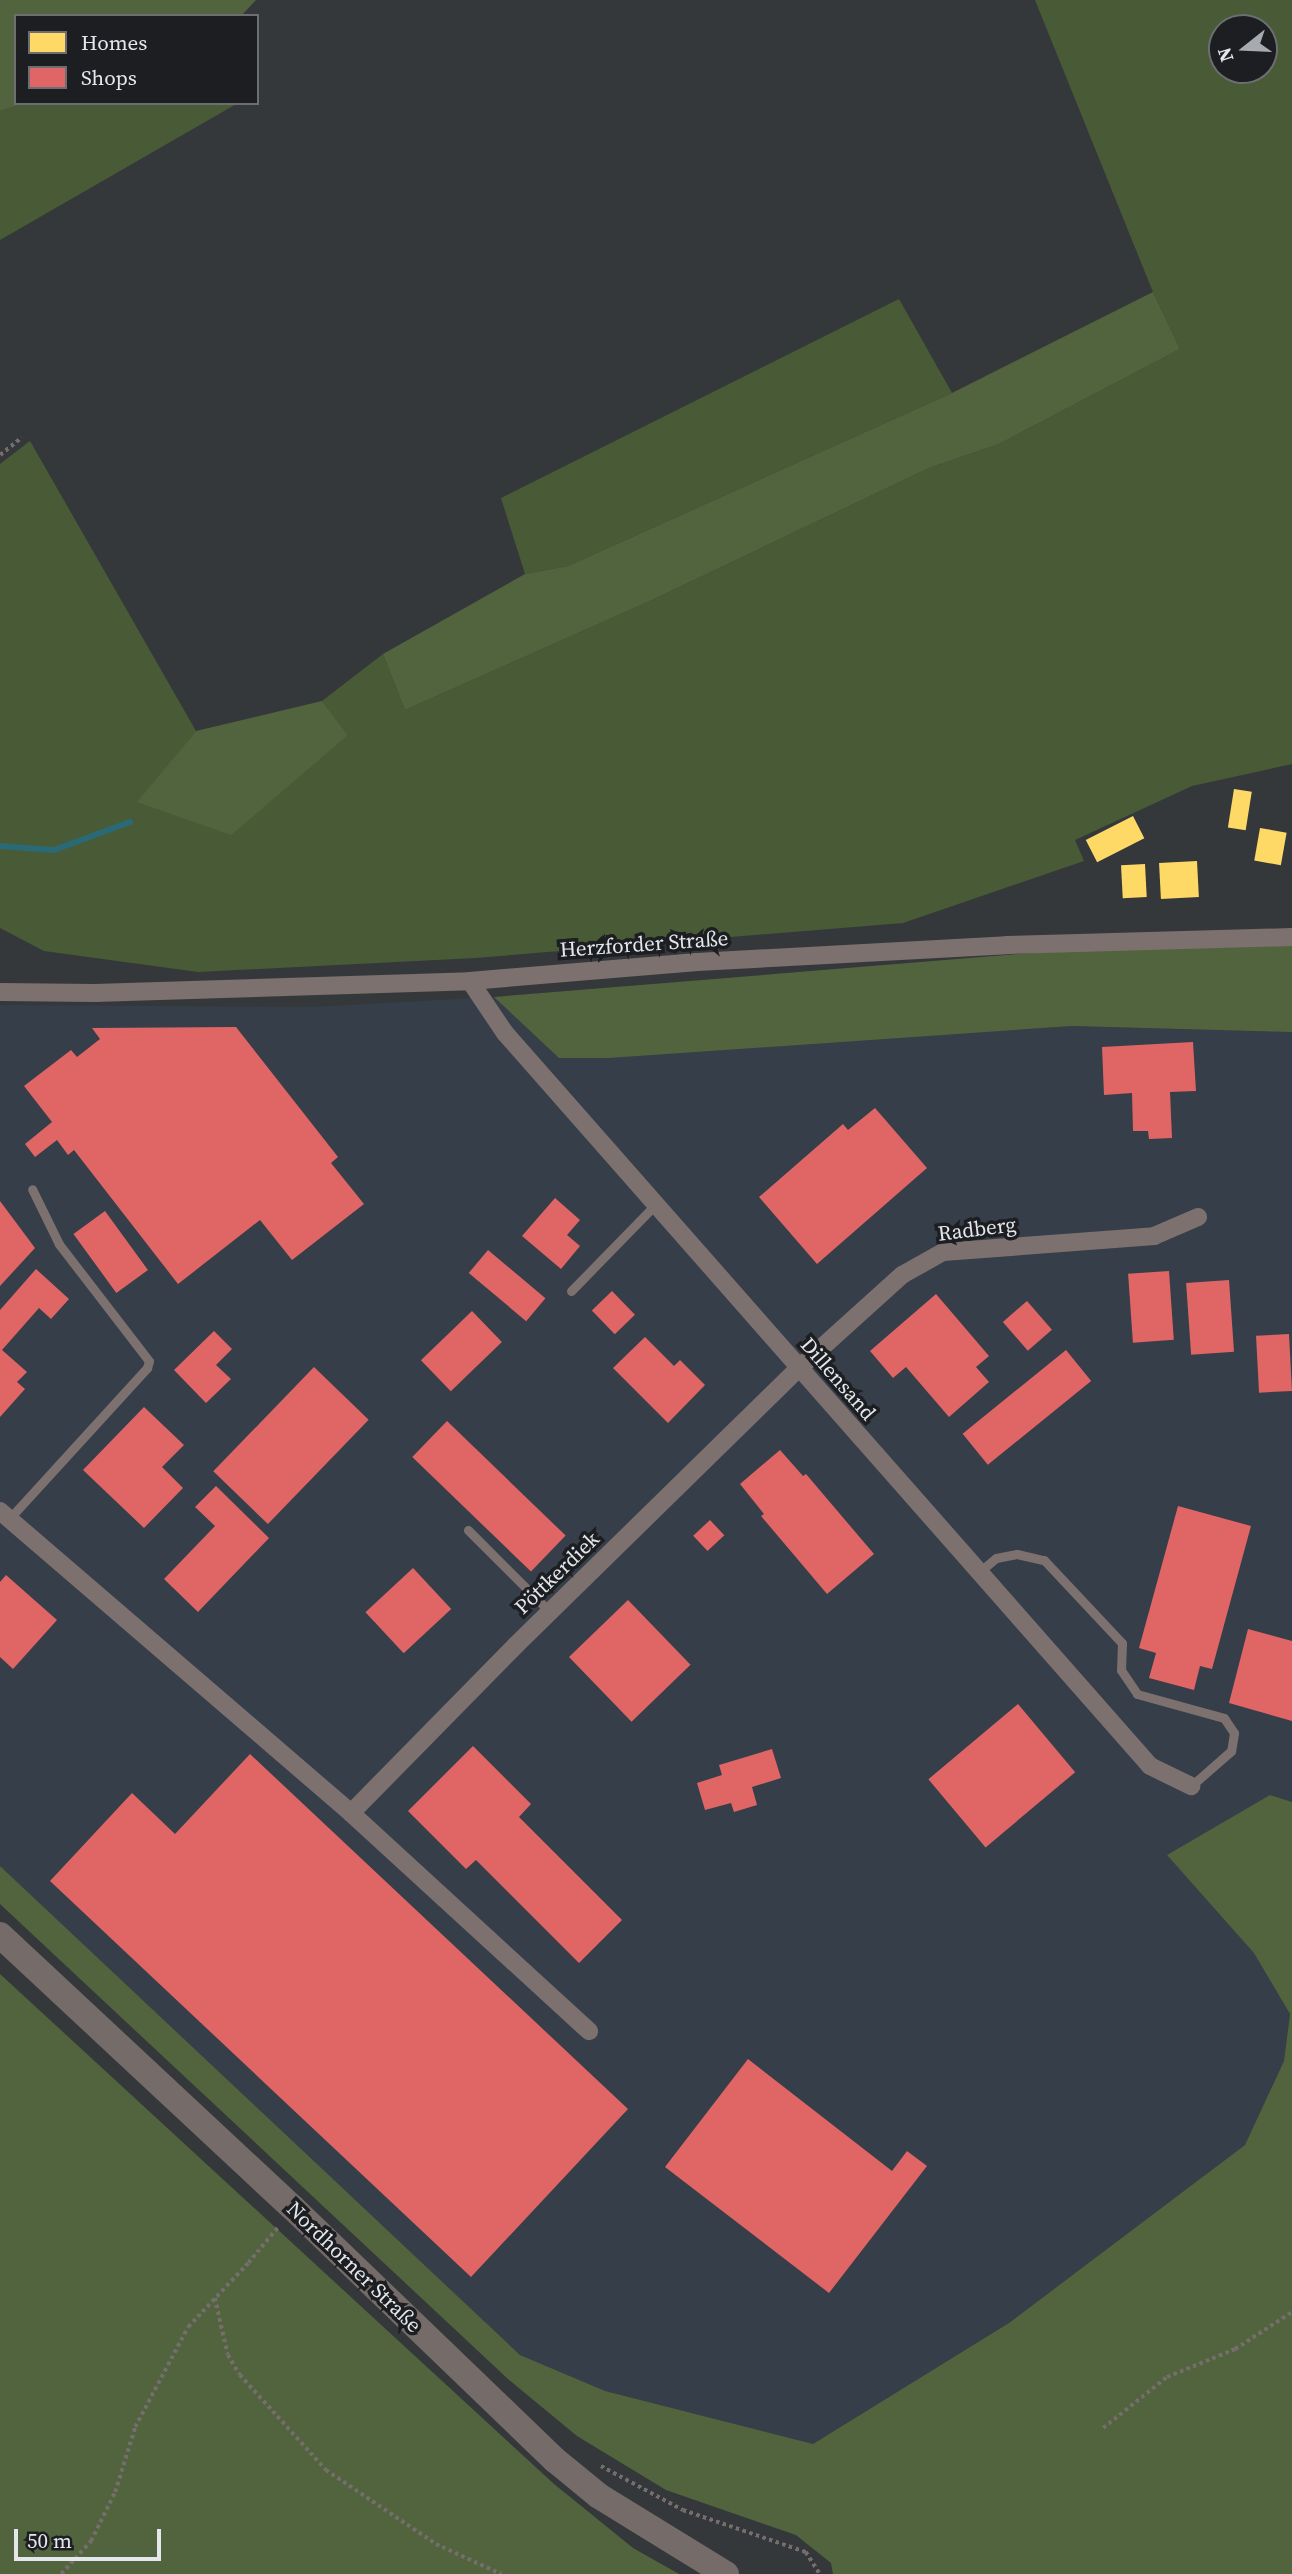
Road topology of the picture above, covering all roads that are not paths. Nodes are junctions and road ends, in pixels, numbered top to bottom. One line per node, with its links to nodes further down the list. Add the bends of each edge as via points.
1 (1292, 937): 2 (street, Herzforder Straße, via 994,946 697,962)
2 (470, 981): 3 (street, Herzforder Straße); 5 (street, Dillensand, via 505,1033)
3 (0, 992)
4 (32, 1189): 9 (lane, via 59,1244 149,1361)
5 (655, 1205): 7 (lane); 8 (street, Dillensand)
6 (1198, 1217): 8 (street, Radberg, via 1154,1236 943,1252 902,1275)
7 (571, 1291)
8 (798, 1369): 11 (street, Dillensand); 12 (street, Pöttkerdiek)
9 (5, 1515): 14 (street)
10 (468, 1530): 12 (lane)
11 (978, 1573): 13 (street, Dillensand, via 1150,1766); 13 (lane, via 996,1558 1017,1554 1044,1560 1122,1643 1121,1670 1137,1694 1224,1718 1234,1733 1231,1751)
12 (550, 1612): 14 (street, Pöttkerdiek)
13 (1191, 1786)
14 (351, 1814): 16 (street)
15 (0, 1935): 17 (main road, Nordhorner Straße, via 555,2460 599,2496)
16 (589, 2031)
17 (726, 2574)

